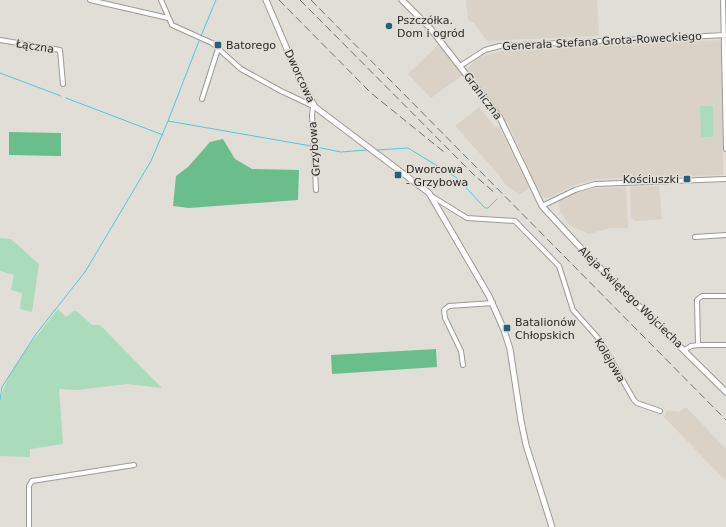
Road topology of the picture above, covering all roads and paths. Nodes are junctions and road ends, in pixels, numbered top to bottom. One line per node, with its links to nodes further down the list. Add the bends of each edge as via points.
1 (90, 0): 6 (street)
2 (161, 0): 6 (street)
3 (266, 0): 12 (street, Dworcowa)
4 (402, 0): 10 (street, Graniczna, via 430,28)
5 (723, 0): 7 (street)
6 (168, 18): 9 (street, via 172,26 206,40)
7 (725, 35): 10 (street, Generała Stefana Grota-Roweckiego, via 500,46 480,53); 16 (street)
8 (0, 40): 11 (street, Łączna, via 60,50)
9 (218, 48): 13 (street); 14 (street, via 241,68)
10 (460, 66): 20 (street, Graniczna, via 500,118)
11 (63, 84)
12 (306, 92): 14 (street); 15 (street, Dworcowa)
13 (202, 99)
14 (301, 101): 15 (street)
15 (314, 107): 18 (street, Grzybowa, via 312,115); 19 (street)
16 (726, 149)
17 (726, 179): 20 (street, via 595,184 575,190)
18 (316, 190)
19 (433, 197): 21 (street); 22 (street)
20 (542, 206): 29 (street, Aleja Świętego Wojciecha, via 591,259)
21 (450, 208): 22 (street); 34 (street, Kolejowa, via 466,218 515,221 559,266 573,310 599,338 634,400)
22 (441, 213): 26 (street)
23 (726, 235): 24 (street)
24 (695, 237)
25 (726, 296): 27 (street, via 702,296 697,300)
26 (493, 303): 30 (street, via 445,308 444,314 461,351); 37 (street, via 510,349 526,445)
27 (698, 345): 28 (street); 29 (street)
28 (726, 345)
29 (685, 350): 31 (street, Aleja Świętego Wojciecha)
30 (462, 365)
31 (720, 386): 32 (street, Aleja Świętego Wojciecha); 33 (street, Aleja Świętego Wojciecha)
32 (726, 392)
33 (726, 396)
34 (660, 411)
35 (134, 465): 36 (street, via 32,481 28,486)
36 (29, 527)
37 (552, 527)

